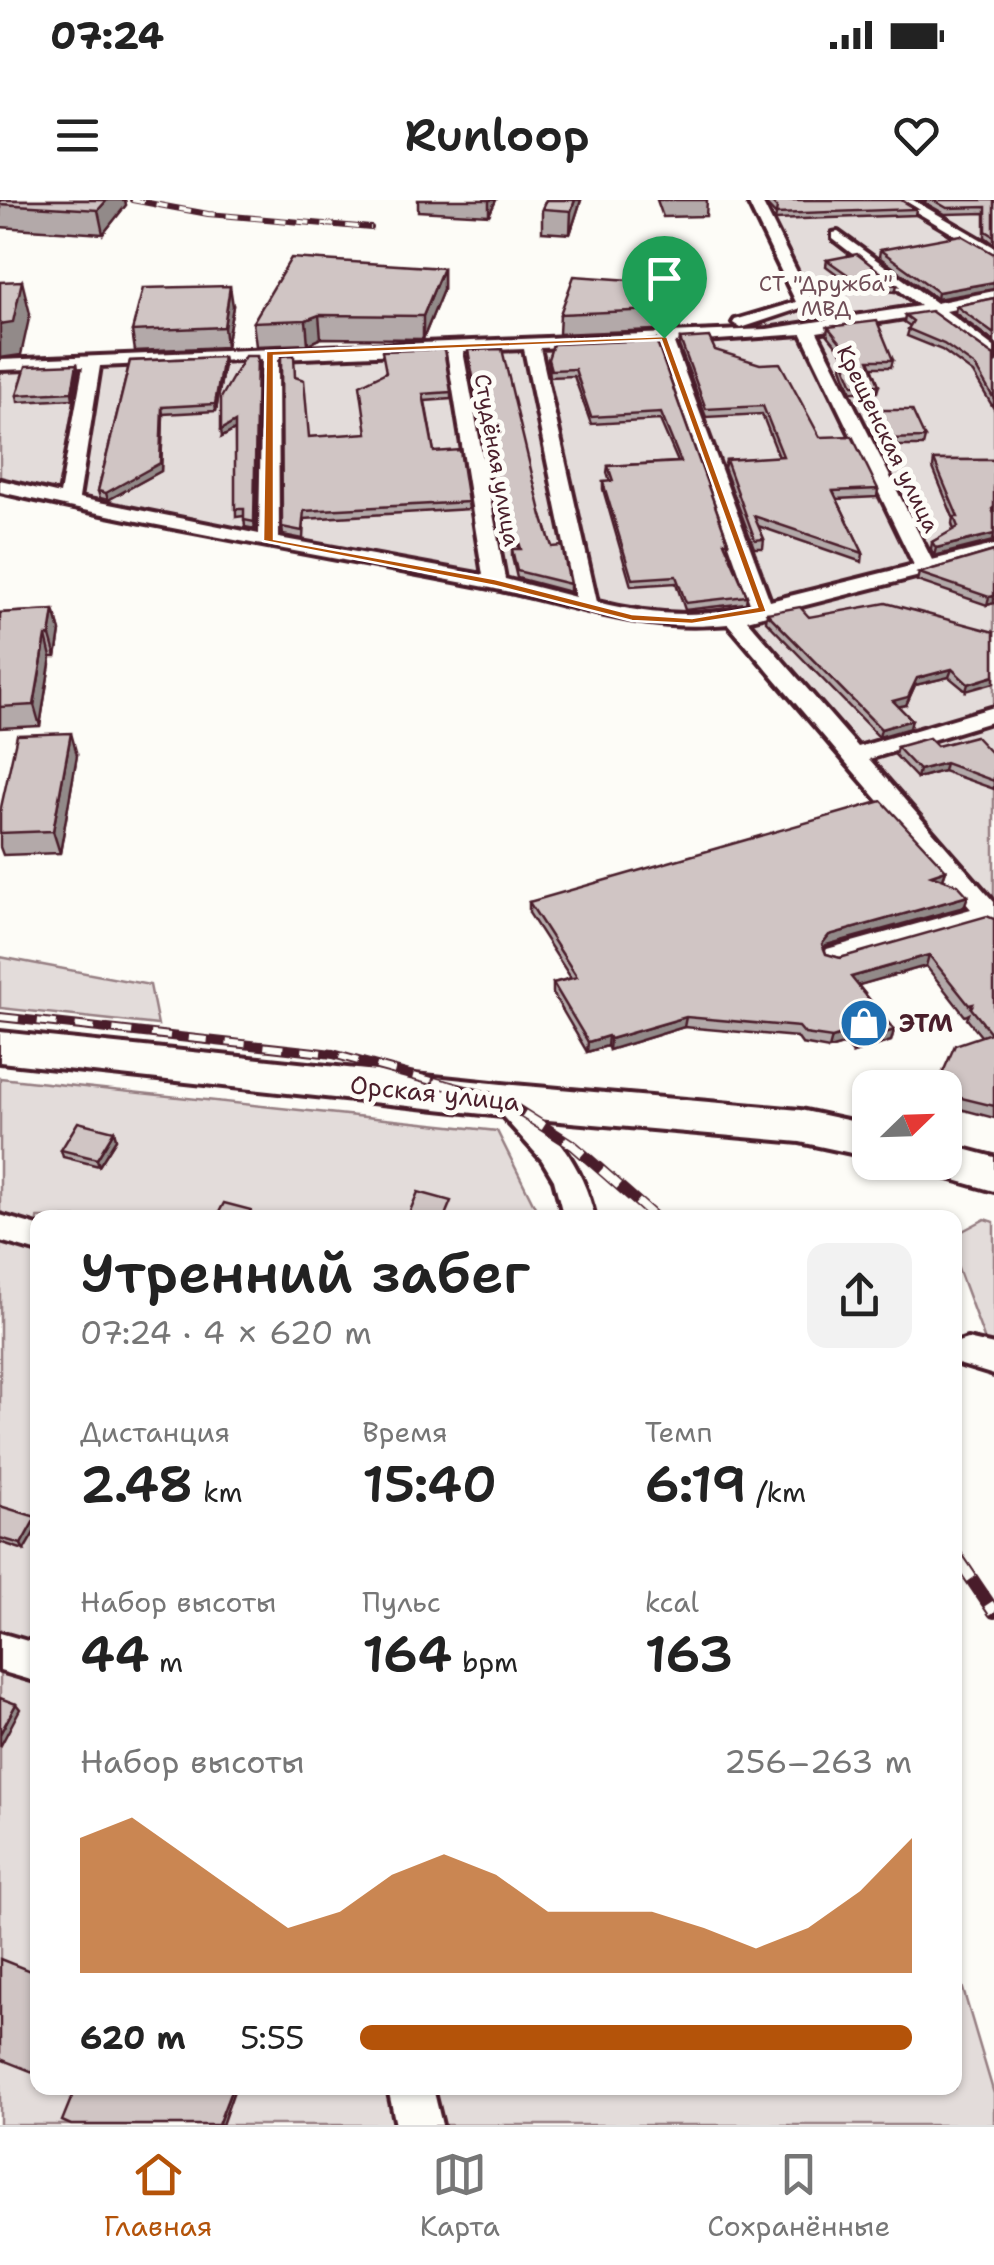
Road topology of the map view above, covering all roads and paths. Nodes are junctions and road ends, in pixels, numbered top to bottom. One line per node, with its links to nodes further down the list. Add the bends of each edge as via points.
1 (754, 200): 8 (street, via 804,304 729,327)
2 (903, 200): 4 (street)
3 (838, 236): 6 (street)
4 (992, 250)
5 (994, 296): 6 (street)
6 (934, 309): 7 (street); 13 (street)
7 (808, 330): 8 (street); 20 (street, Крещенская улица)
8 (724, 335): 9 (street)
9 (664, 338): 10 (street); 23 (street)
10 (530, 343): 11 (street); 22 (street)
11 (454, 346): 12 (street); 21 (street, Студёная улица)
12 (270, 353): 14 (street); 18 (street)
13 (994, 355)
14 (93, 360): 15 (street); 17 (street)
15 (0, 365)
16 (0, 486): 17 (street)
17 (69, 500): 18 (street)
18 (269, 541): 21 (street)
19 (990, 556): 20 (street)
20 (926, 568): 23 (street)
21 (495, 583): 22 (street)
22 (588, 608): 24 (street, via 662,619)
23 (763, 610): 24 (street)
24 (733, 617): 26 (street)
25 (994, 714): 26 (street)
26 (854, 756): 27 (street)
27 (992, 914): 28 (street)
28 (836, 956)
29 (0, 1047): 30 (main road, Орская улица)
30 (502, 1100): 31 (main road, Орская улица, via 800,1126); 34 (street, via 552,1145 574,1184)
31 (852, 1137)
32 (962, 1166): 33 (main road)
33 (994, 1174)
34 (579, 1210)
35 (0, 1228): 36 (street)
36 (30, 1237)
37 (0, 1652): 38 (street)
38 (30, 1661)
39 (413, 2095): 40 (street)
40 (419, 2125)

